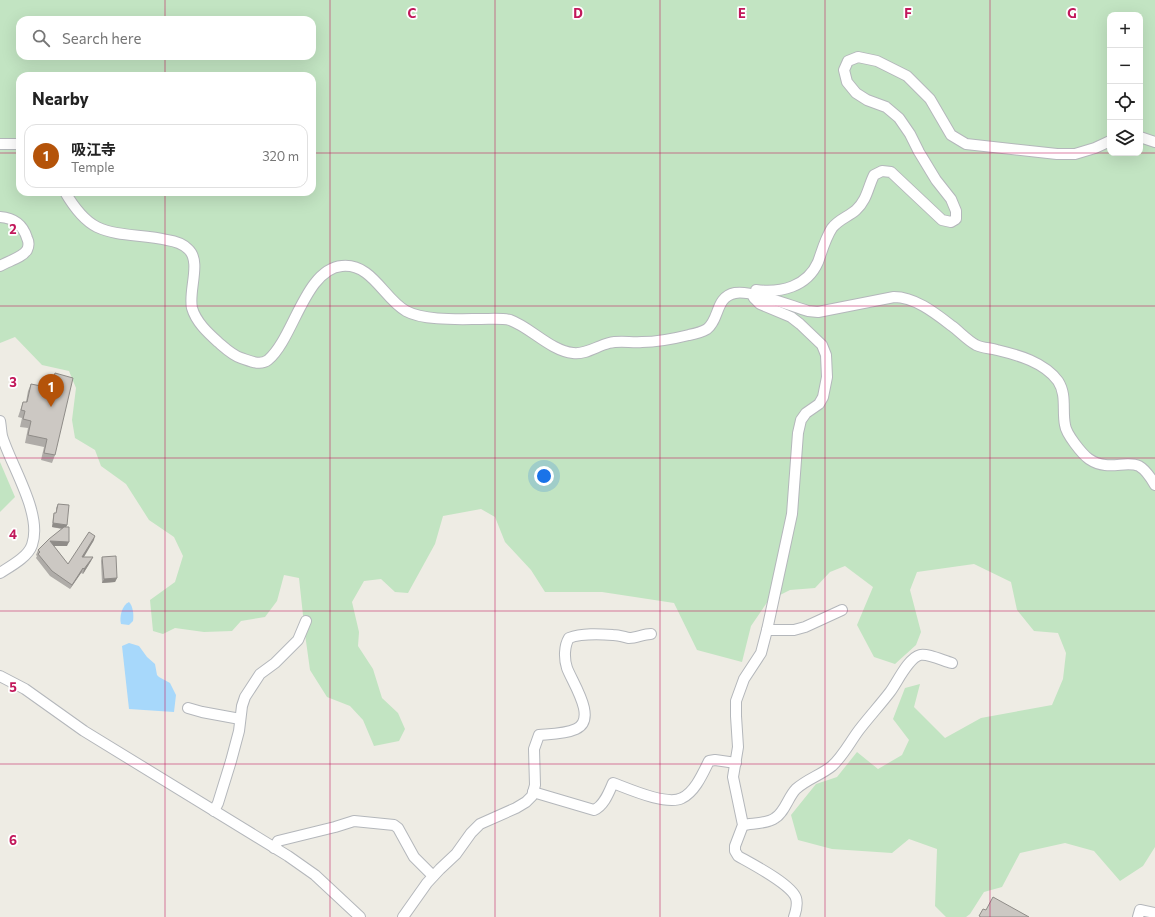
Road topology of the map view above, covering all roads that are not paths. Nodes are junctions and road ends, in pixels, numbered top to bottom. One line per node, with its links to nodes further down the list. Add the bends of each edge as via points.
1 (1143, 138): 3 (street)
2 (1107, 142): 9 (street, via 1075,154 966,144 951,135 930,99 907,76 877,61 858,57 848,61 844,70 846,82 856,93 886,107 899,118 936,180 951,199 956,219 951,222 942,220 891,172 882,171 874,175 866,199 833,227 810,275 799,284 785,290 755,290)
3 (1155, 142)
4 (0, 144): 5 (street)
5 (16, 144)
6 (68, 196): 9 (street, via 81,214 96,226 114,232 179,242 188,248 194,254 191,297 193,310 199,322 228,350 257,363 267,361 276,351 319,277 334,267 345,265 368,274 405,311 416,315 453,319 509,320 560,350 573,353 586,352 610,342 660,342 697,333 709,326 726,296)
7 (0, 217): 8 (street, via 19,223 29,242 27,250 20,256)
8 (0, 266)
9 (750, 293): 11 (street, via 818,312 894,297 911,299 978,346 1005,352 1049,371 1063,391 1064,426 1074,443 1089,459 1101,465 1140,466); 15 (street, via 760,304 800,324 822,345 826,355 827,377 823,397 801,420 798,434 792,514)
10 (0, 421): 12 (street, via 2,436 34,519 34,533 29,551)
11 (1155, 485)
12 (0, 573)
13 (842, 610): 15 (street, via 794,630)
14 (306, 621): 20 (street, via 298,640 256,679 245,697)
15 (768, 630): 21 (street, via 761,653 744,679 736,701)
16 (651, 634): 22 (street, via 629,638 614,635 569,638 566,643 567,667 582,701 584,718 582,726 576,729 540,735 534,749)
17 (952, 663): 24 (street, via 920,654 913,658 891,691 831,767 796,789 774,819)
18 (0, 676): 23 (street, via 25,689 84,731)
19 (188, 708): 20 (street)
20 (240, 719): 23 (street, via 231,761)
21 (736, 763): 22 (street, via 710,761 692,790 684,798 675,801 638,793 614,784 598,809 594,810); 24 (street, via 733,778)
22 (533, 792): 26 (street, via 526,802 480,824 456,854)
23 (214, 811): 25 (street)
24 (742, 825): 30 (street, via 735,851 738,856 793,892 796,900)
25 (274, 848): 26 (street, via 278,841 354,820 394,825 414,856); 28 (street, via 315,875)
26 (433, 876): 29 (street)
27 (1155, 913): 31 (street, via 1140,910)
28 (360, 917)
29 (403, 917)
30 (794, 917)
31 (1138, 917)

